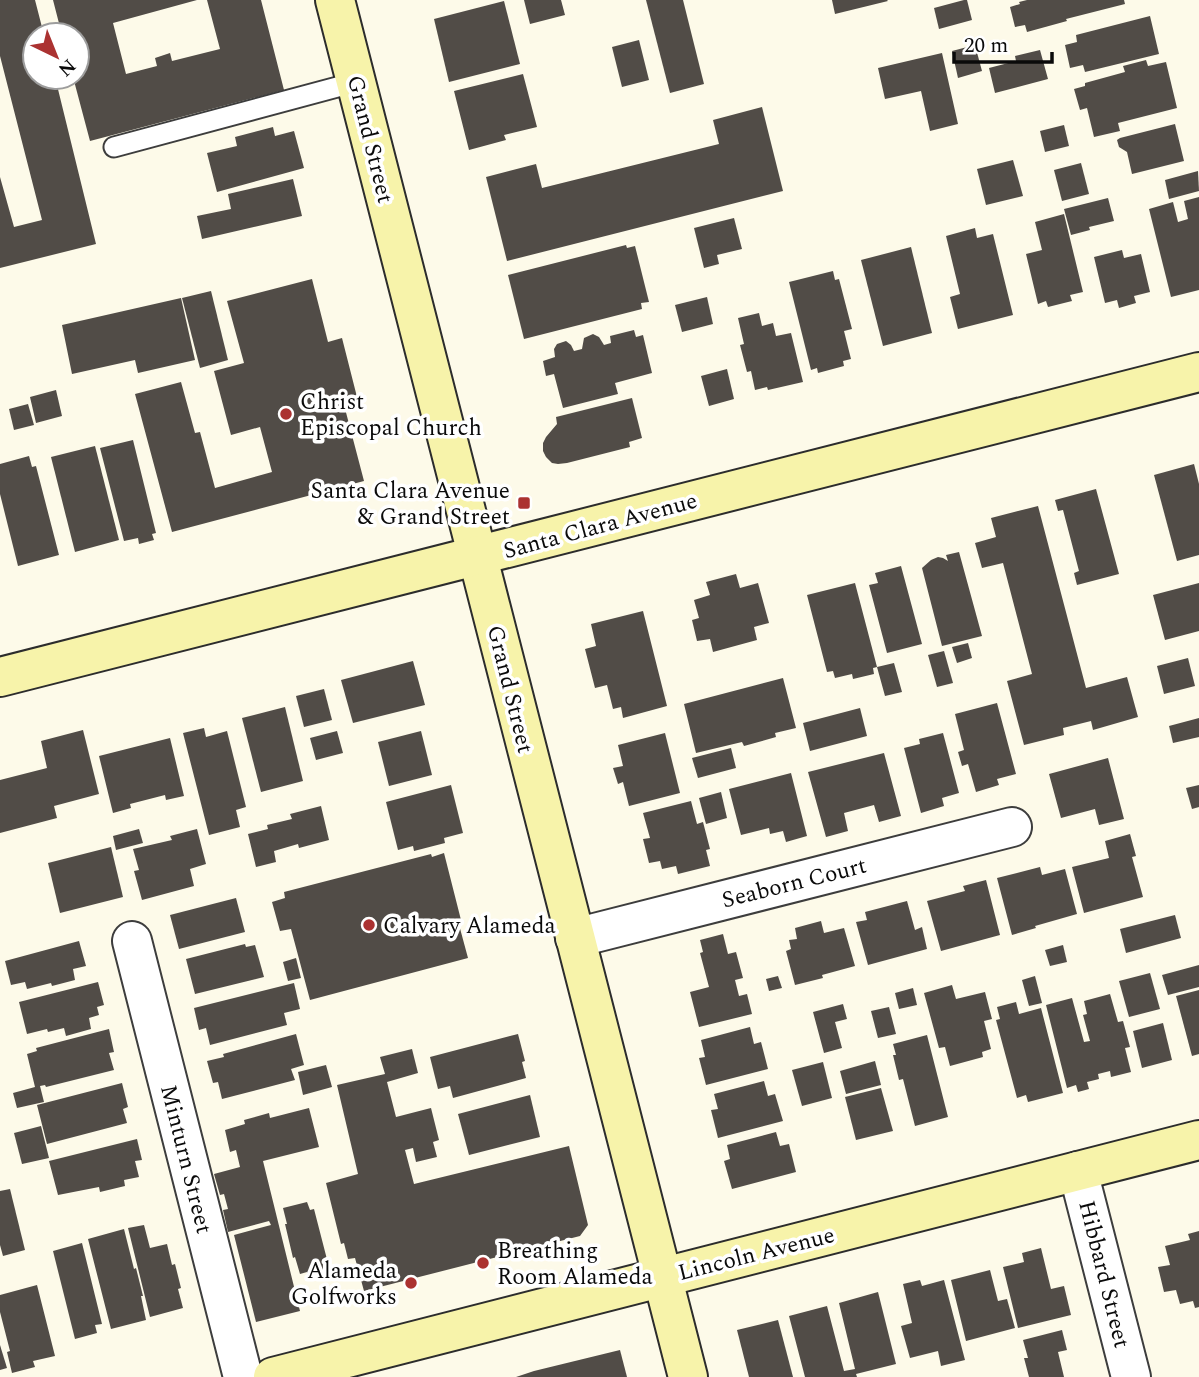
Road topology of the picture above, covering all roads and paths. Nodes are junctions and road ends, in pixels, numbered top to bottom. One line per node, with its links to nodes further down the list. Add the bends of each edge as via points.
1 (335, 0): 2 (street, Grand Street)
2 (356, 82): 3 (lane); 5 (street, Grand Street)
3 (114, 147)
4 (1199, 372): 5 (street, Santa Clara Avenue)
5 (478, 556): 6 (street, Santa Clara Avenue); 8 (street, Grand Street)
6 (0, 677)
7 (1012, 827): 8 (street, Seaborn Court)
8 (575, 938): 12 (street, Grand Street)
9 (132, 941): 13 (street, Minturn Street)
10 (1199, 1140): 11 (street, Lincoln Avenue)
11 (1079, 1171): 12 (street, Lincoln Avenue); 16 (street, Hibbard Street)
12 (663, 1277): 14 (street, Lincoln Avenue); 15 (street, Grand Street)
13 (243, 1377)
14 (273, 1377)
15 (688, 1377)
16 (1131, 1377)

